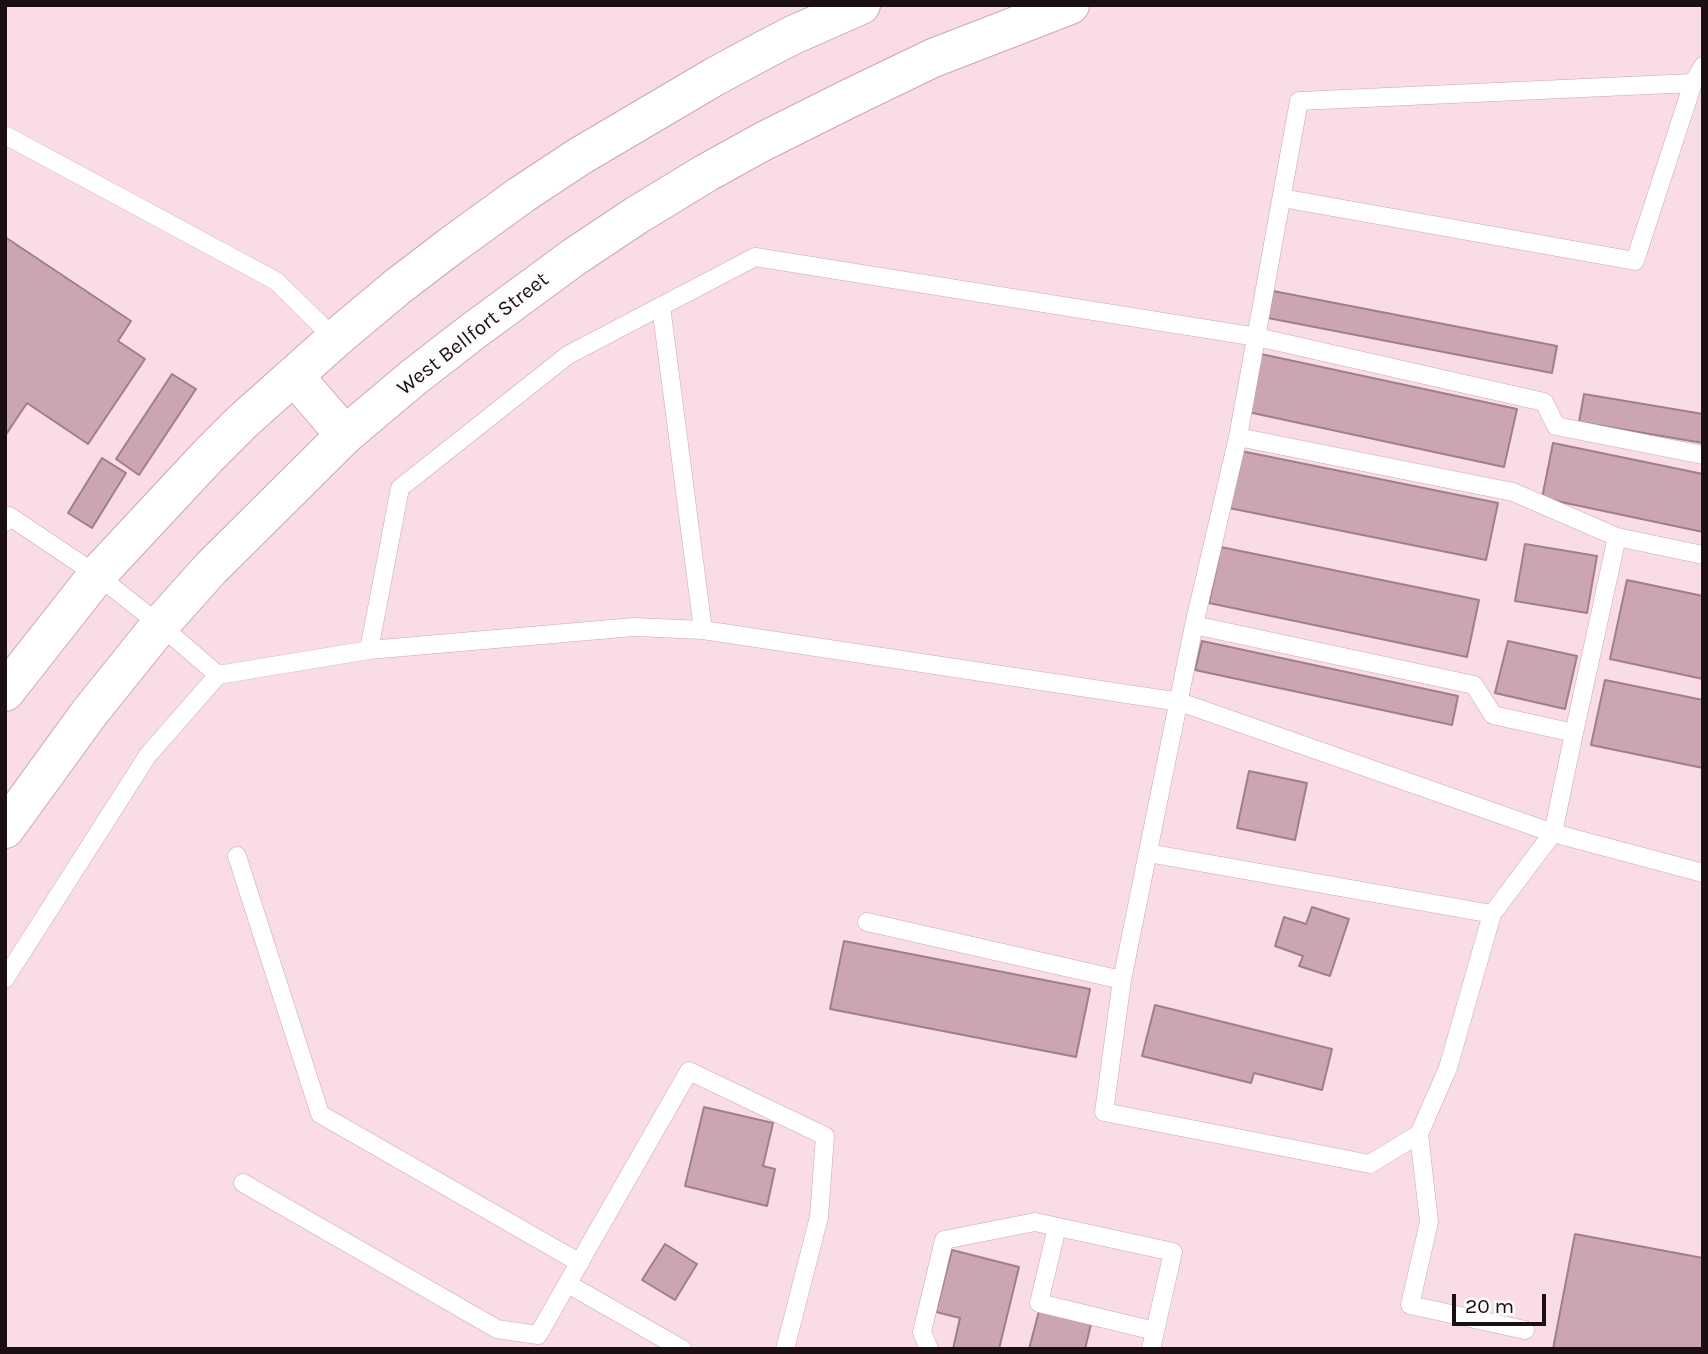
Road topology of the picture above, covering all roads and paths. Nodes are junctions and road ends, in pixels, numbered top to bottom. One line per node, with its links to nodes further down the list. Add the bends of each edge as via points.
1 (861, 5): 9 (main road, via 764,50 580,156 452,245)
2 (1070, 5): 11 (main road, West Bellfort Street, via 933,58 706,173 525,292)
3 (1703, 66): 4 (lane)
4 (1693, 83): 6 (lane, via 1299,101); 6 (lane, via 1635,261)
5 (5, 135): 9 (lane, via 276,281)
6 (1282, 198): 8 (lane)
7 (661, 306): 8 (lane, via 755,257); 20 (lane); 21 (lane, via 568,355 400,488)
8 (1256, 337): 12 (lane); 13 (lane, via 1544,402 1556,426)
9 (335, 339): 10 (main road)
10 (294, 376): 11 (main road); 17 (main road, via 207,457)
11 (345, 435): 18 (main road, West Bellfort Street)
12 (1238, 437): 15 (lane, via 1513,492); 19 (lane)
13 (1703, 455)
14 (5, 522): 17 (lane, via 9,516)
15 (1616, 537): 16 (lane); 25 (lane)
16 (1703, 555)
17 (97, 575): 18 (lane); 23 (main road)
18 (160, 625): 22 (lane); 26 (main road, West Bellfort Street)
19 (1194, 625): 24 (lane); 25 (lane, via 1474,685 1493,715)
20 (703, 630): 21 (lane, via 634,627); 24 (lane)
21 (369, 650): 22 (lane)
22 (218, 675): 33 (lane, via 148,755)
23 (5, 692)
24 (1180, 702): 27 (lane); 28 (lane)
25 (1574, 733): 27 (lane)
26 (5, 830)
27 (1553, 833): 30 (lane); 31 (lane)
28 (1148, 853): 31 (lane); 34 (lane)
29 (237, 856): 38 (lane, via 320,1114)
30 (1703, 873)
31 (1492, 914): 35 (lane, via 1448,1068)
32 (867, 922): 34 (lane)
33 (5, 979)
34 (1122, 980): 35 (lane, via 1104,1112 1370,1164)
35 (1419, 1134): 40 (lane, via 1429,1222 1410,1305)
36 (243, 1183): 39 (lane, via 497,1329 538,1335)
37 (1057, 1227): 41 (lane, via 1039,1303); 41 (lane, via 1173,1252); 44 (lane, via 1035,1222 944,1240 922,1332)
38 (580, 1263): 39 (lane); 43 (lane, via 689,1071 825,1136 819,1217)
39 (568, 1284): 42 (lane)
40 (1525, 1330)
41 (1155, 1331): 45 (lane)
42 (682, 1349)
43 (785, 1349)
44 (929, 1349)
45 (1151, 1349)

